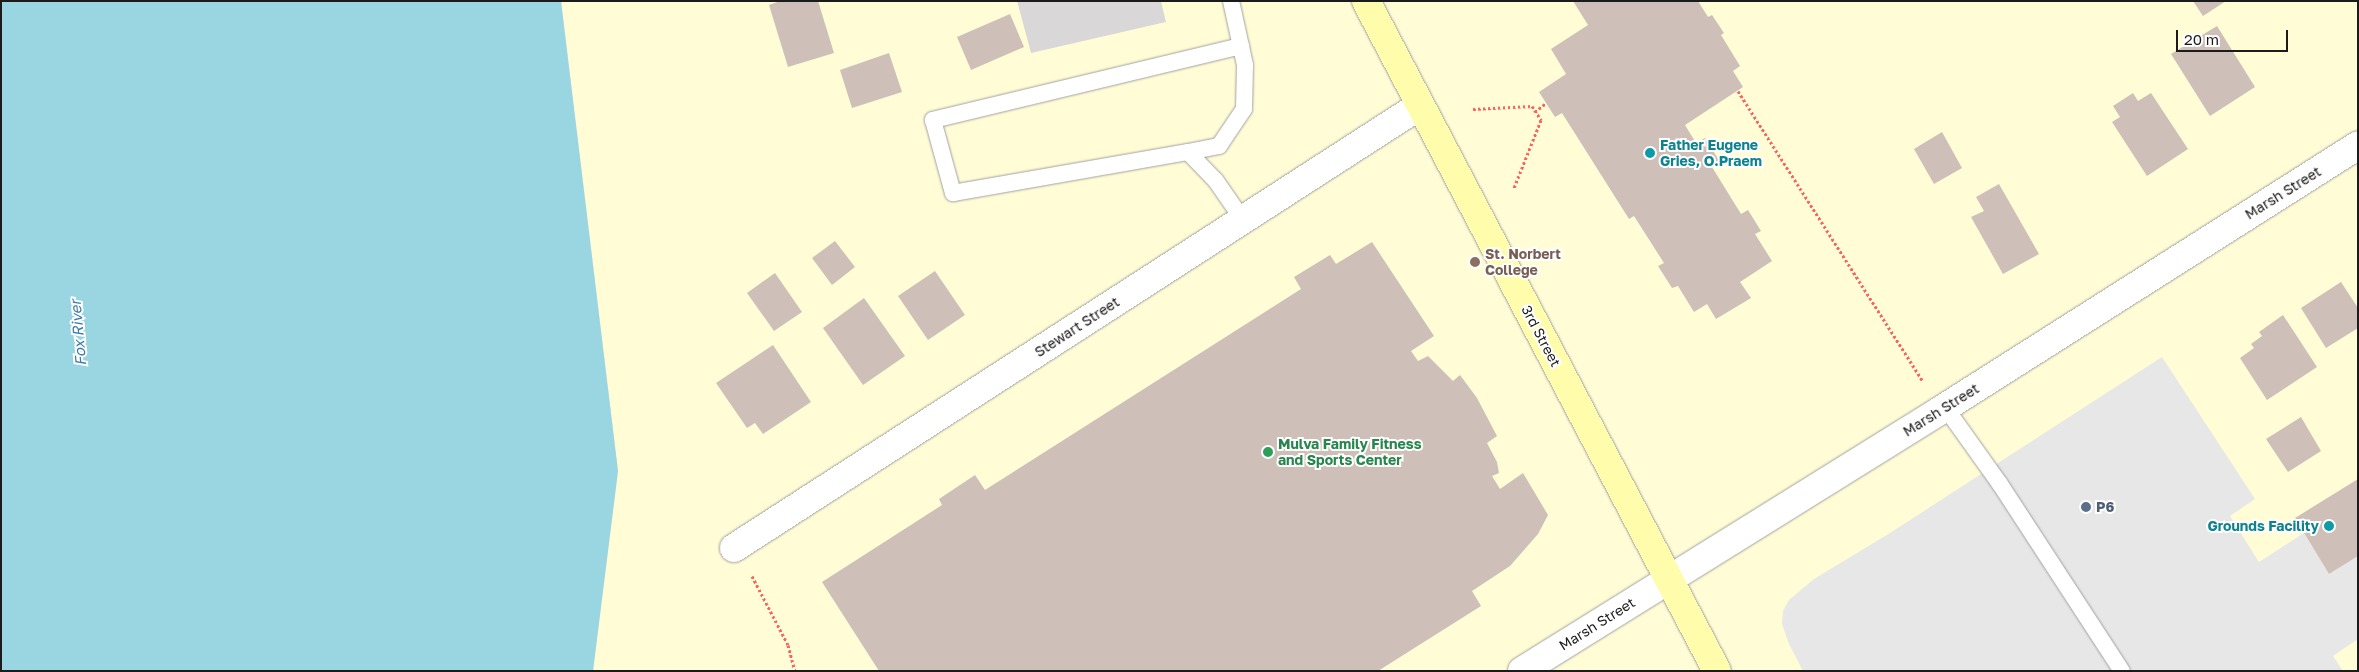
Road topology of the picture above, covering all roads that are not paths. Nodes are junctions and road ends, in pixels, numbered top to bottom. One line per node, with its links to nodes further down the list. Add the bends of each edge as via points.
1 (1230, 1): 3 (lane)
2 (1366, 1): 4 (main road, 3rd Street)
3 (1241, 46): 6 (lane, via 1245,65 1244,109 1219,146); 6 (lane, via 933,120 953,193)
4 (1420, 106): 7 (street, Stewart Street); 10 (main road, 3rd Street)
5 (2358, 145): 8 (street, Marsh Street)
6 (1188, 152): 7 (lane, via 1216,181)
7 (1243, 220): 9 (street, Stewart Street)
8 (1943, 408): 10 (street, Marsh Street); 13 (lane, via 2000,484)
9 (734, 548)
10 (1668, 579): 11 (street, Marsh Street); 12 (main road, 3rd Street)
11 (1522, 671)
12 (1717, 671)
13 (2122, 671)

